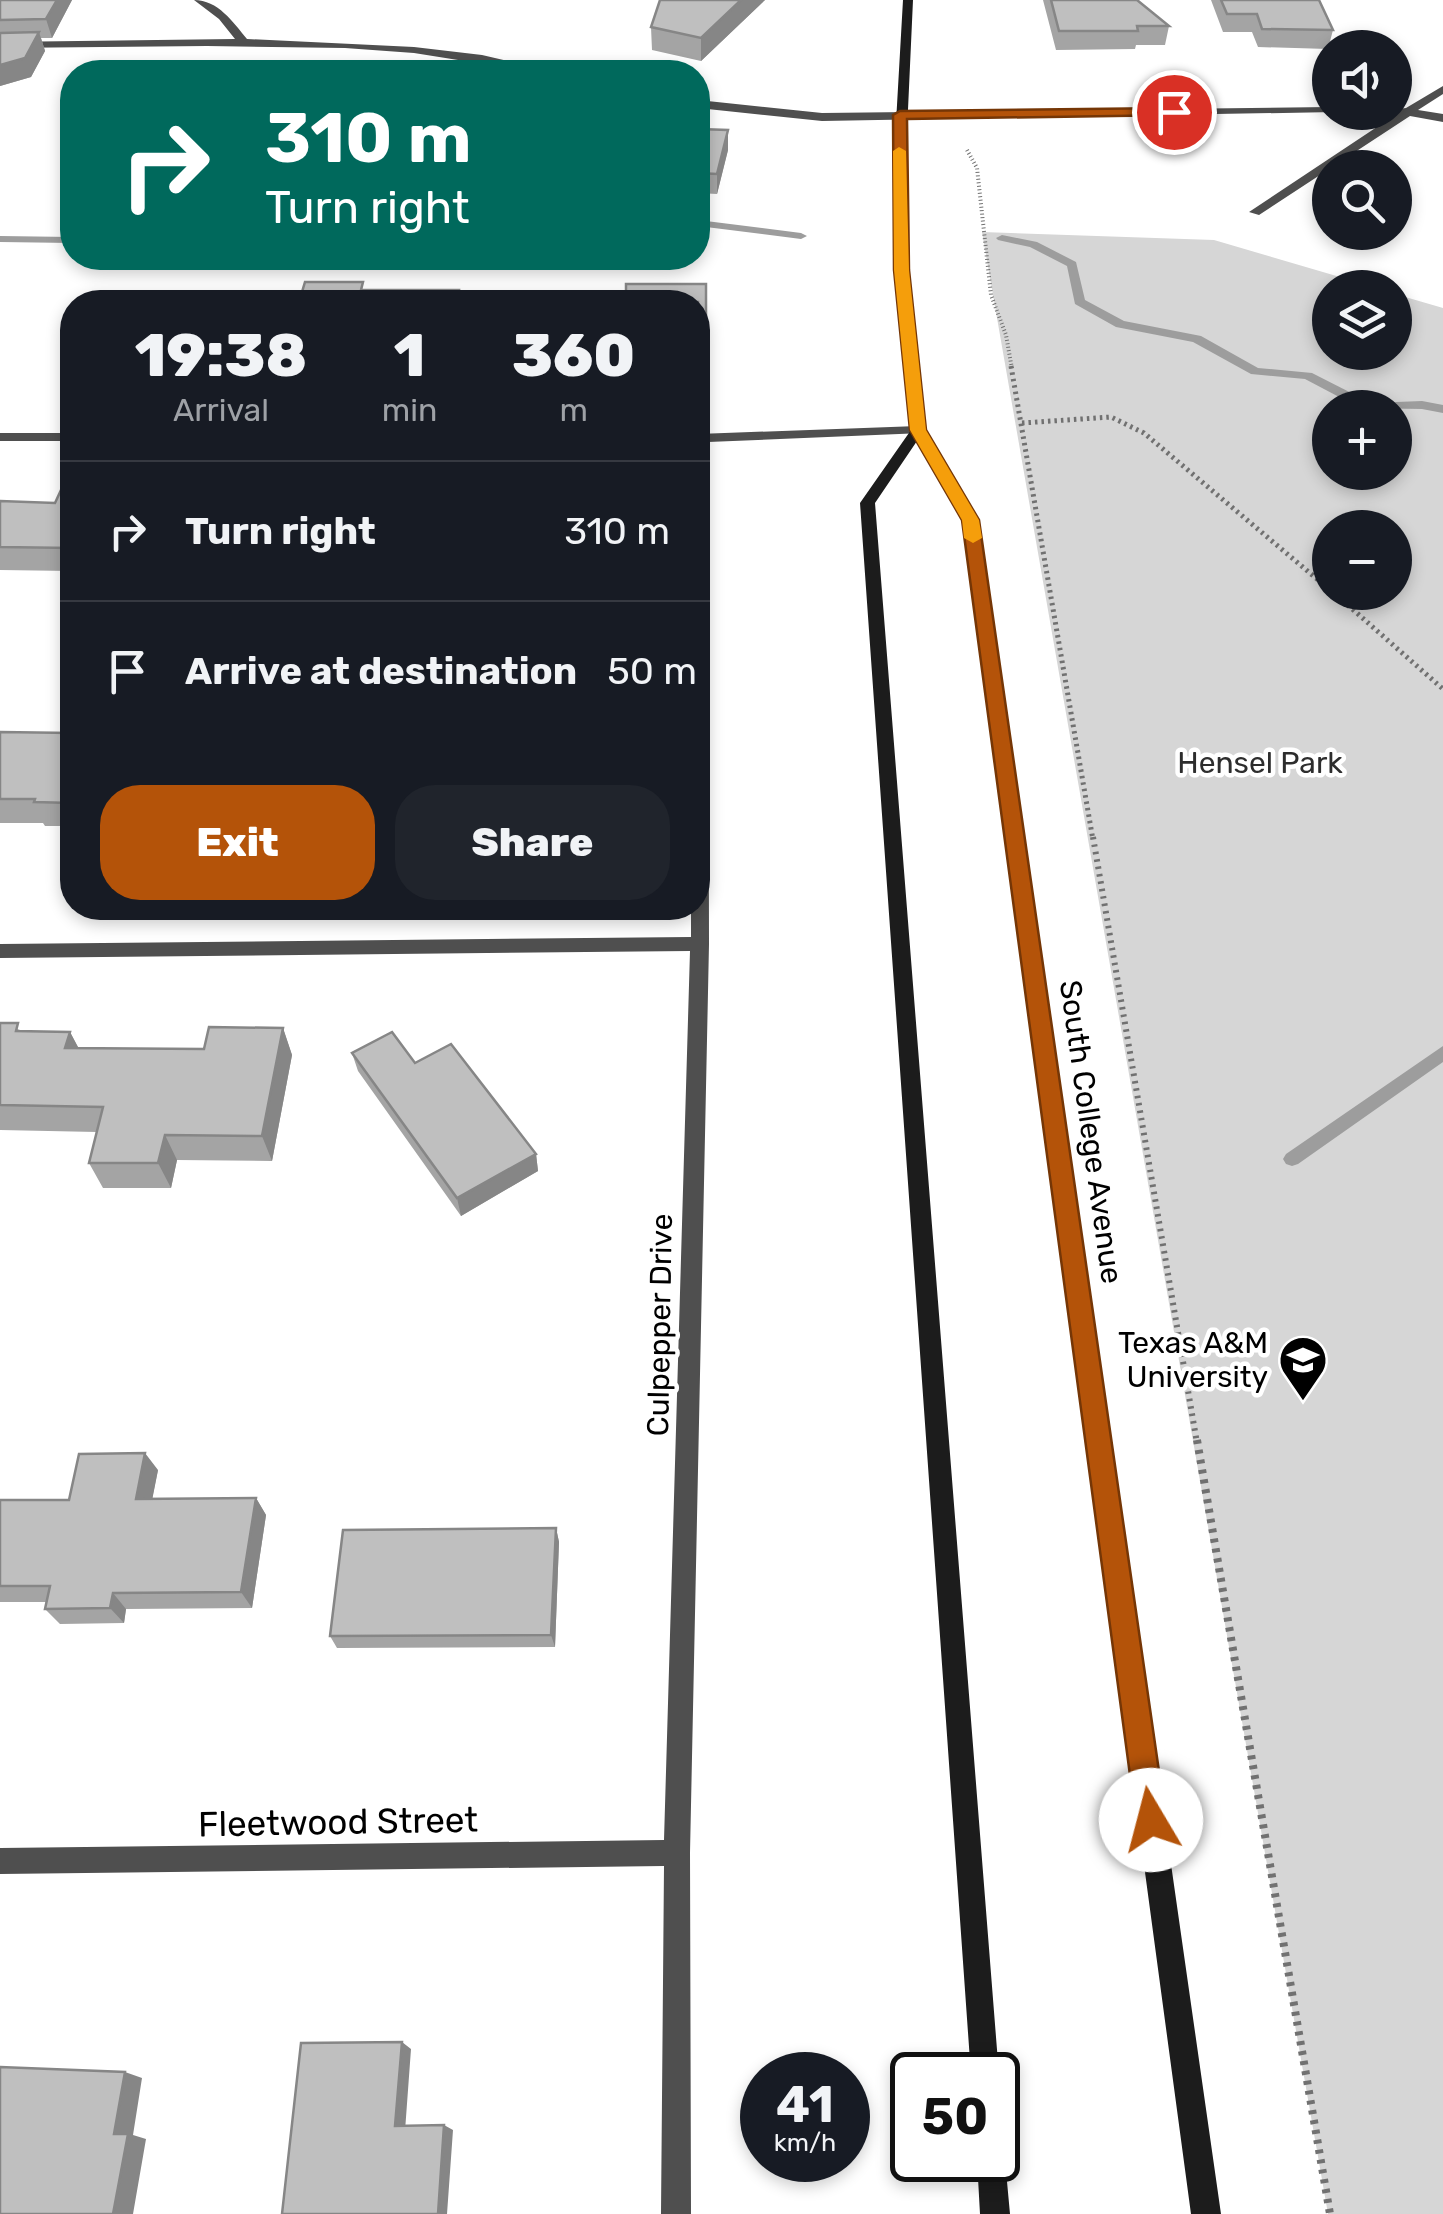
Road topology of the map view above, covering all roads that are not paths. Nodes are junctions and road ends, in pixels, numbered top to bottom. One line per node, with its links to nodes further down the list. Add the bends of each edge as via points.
1 (199, 0): 4 (street, via 223,16)
2 (908, 0): 11 (main road, South College Avenue)
3 (0, 45): 4 (street)
4 (246, 45): 5 (street, via 426,50)
5 (482, 60)
6 (1443, 88): 9 (street)
7 (710, 105): 11 (street, via 822,118)
8 (1312, 110): 11 (street)
9 (1412, 110)
10 (1412, 111): 12 (street)
11 (900, 115): 15 (main road, South College Avenue, via 902,270)
12 (1443, 118)
13 (1381, 130): 14 (street)
14 (1255, 212)
15 (918, 430): 18 (street); 24 (main road, via 867,502); 28 (main road, South College Avenue, via 971,520)
16 (0, 437): 17 (street)
17 (60, 437)
18 (710, 438)
19 (700, 920): 20 (street, Culpepper Drive)
20 (700, 944): 21 (street); 22 (street, Culpepper Drive)
21 (0, 952)
22 (677, 1853): 23 (street, Fleetwood Street); 26 (street, Culpepper Drive)
23 (0, 1861)
24 (983, 2052)
25 (993, 2182): 27 (main road)
26 (676, 2214)
27 (995, 2214)
28 (1206, 2214)

